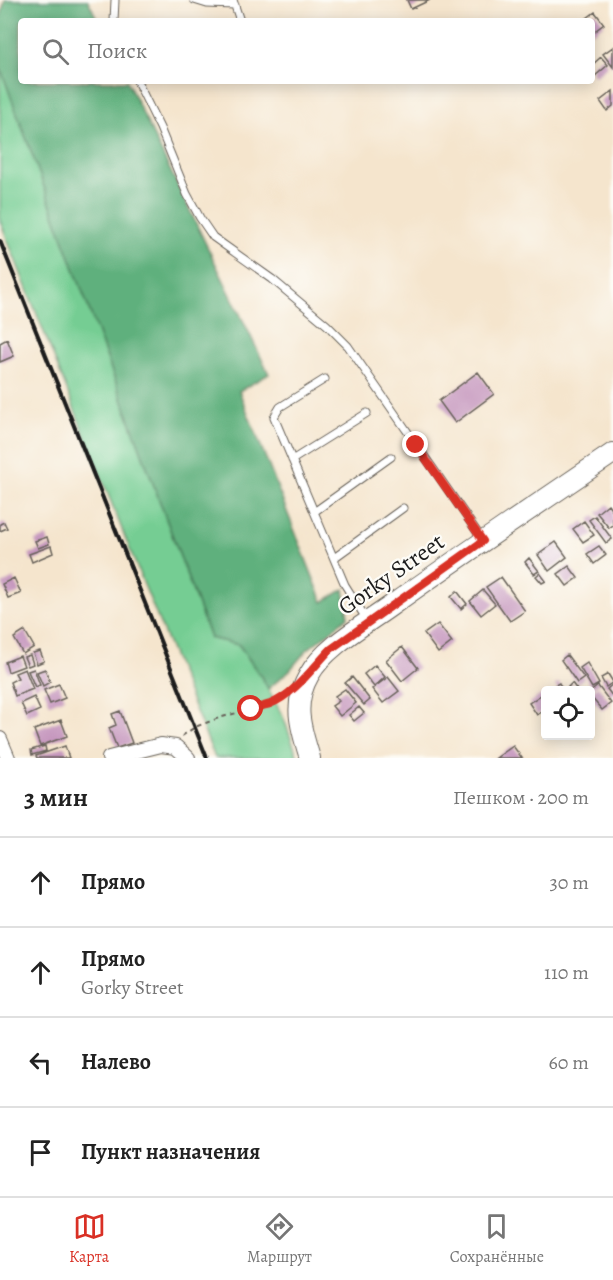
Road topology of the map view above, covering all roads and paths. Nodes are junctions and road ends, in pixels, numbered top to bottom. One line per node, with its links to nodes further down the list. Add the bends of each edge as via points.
1 (115, 0): 4 (lane)
2 (194, 0): 3 (lane, via 207,4)
3 (234, 3): 5 (lane)
4 (114, 18)
5 (239, 18)
6 (138, 84): 14 (lane, via 187,194 213,237 272,279 348,346)
7 (325, 379): 11 (lane, via 280,407 274,417)
8 (367, 413): 11 (lane)
9 (613, 453): 14 (street, Gorky Street)
10 (391, 457): 13 (lane)
11 (292, 460): 13 (lane)
12 (403, 508): 15 (lane)
13 (314, 512): 15 (lane)
14 (483, 541): 16 (street, Gorky Street)
15 (334, 558): 16 (lane)
16 (368, 622): 17 (street, Gorky Street, via 316,663)
17 (294, 692): 19 (path, via 195,728); 23 (street, Gorky Street)
18 (0, 739): 20 (street)
19 (169, 746): 21 (street); 22 (street)
20 (8, 758)
21 (109, 758)
22 (188, 758)
23 (310, 758)

